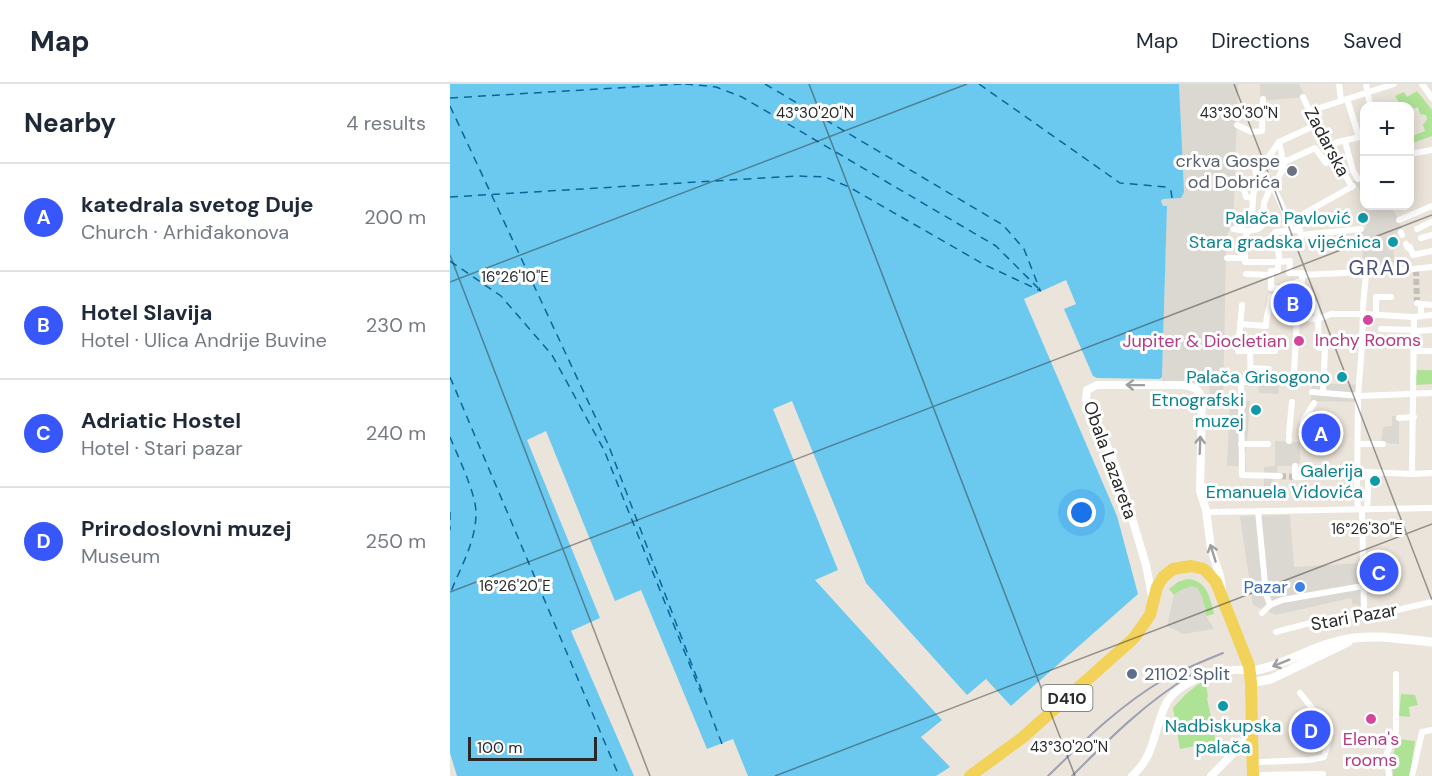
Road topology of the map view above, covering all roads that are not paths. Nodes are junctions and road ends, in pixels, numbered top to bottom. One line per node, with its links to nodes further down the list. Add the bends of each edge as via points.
1 (1339, 84): 9 (street)
2 (1366, 84): 5 (street)
3 (1394, 84): 5 (street)
4 (1422, 84): 7 (street)
5 (1366, 94): 9 (street); 10 (street)
6 (1304, 98): 11 (street, Zadarska)
7 (1432, 98)
8 (1263, 99): 12 (street, via 1262,131 1252,132)
9 (1344, 100): 11 (street); 14 (street)
10 (1369, 102)
11 (1310, 111): 13 (street, Zadarska)
12 (1237, 125)
13 (1316, 125): 17 (street); 18 (street, Zadarska)
14 (1360, 133)
15 (1360, 137): 16 (street)
16 (1345, 141): 18 (street); 24 (street)
17 (1280, 142): 22 (street); 23 (street, via 1265,162 1255,162)
18 (1328, 147): 21 (street, Zadarska)
19 (1432, 150): 20 (street)
20 (1414, 153)
21 (1334, 159): 22 (street, via 1326,163 1315,148); 31 (street, Zadarska, via 1353,186)
22 (1284, 162): 26 (street)
23 (1256, 176): 26 (street); 27 (street)
24 (1358, 179)
25 (1235, 187): 27 (street)
26 (1272, 187): 29 (street, via 1263,203); 31 (street)
27 (1253, 198): 29 (street, via 1252,216)
28 (1432, 206): 30 (street)
29 (1262, 218): 37 (street, via 1258,229)
30 (1399, 220)
31 (1289, 222): 36 (street)
32 (1431, 222): 35 (street)
33 (1233, 229): 37 (street)
34 (1361, 229): 36 (street, via 1301,235 1300,230)
35 (1417, 229)
36 (1291, 230): 44 (street, via 1275,232)
37 (1248, 231): 43 (street)
38 (1432, 235): 39 (street)
39 (1421, 238)
40 (1406, 244): 41 (street, via 1413,255)
41 (1432, 251)
42 (1227, 258): 43 (street)
43 (1245, 258): 44 (street, via 1245,262)
44 (1279, 262): 48 (street, via 1278,271 1270,271); 49 (street, via 1290,261 1289,273)
45 (1432, 267): 46 (street)
46 (1395, 271)
47 (1246, 274): 48 (street)
48 (1271, 275): 49 (street, via 1271,288 1297,289)
49 (1302, 275): 55 (street, via 1365,273)
50 (1271, 297): 60 (street, via 1266,326)
51 (1391, 297): 56 (street, via 1376,297)
52 (1295, 299): 58 (street, via 1315,304)
53 (1242, 305): 60 (street)
54 (1432, 305): 59 (street, via 1419,304)
55 (1363, 310): 56 (street); 58 (street); 75 (street)
56 (1376, 314): 59 (street)
57 (1432, 315): 59 (street)
58 (1317, 316): 69 (street, via 1297,318); 72 (street, via 1319,348 1325,348)
59 (1418, 317): 62 (street)
60 (1240, 324): 64 (street, via 1238,351)
61 (1381, 329): 62 (street)
62 (1415, 330): 63 (street); 66 (street)
63 (1432, 330)
64 (1250, 351): 65 (street); 68 (street)
65 (1275, 351)
66 (1415, 351): 67 (street); 74 (street)
67 (1432, 351)
68 (1251, 368): 70 (street, via 1269,369); 82 (street, via 1252,382 1241,382)
69 (1294, 372)
70 (1268, 380)
71 (1312, 392): 72 (street)
72 (1323, 393): 75 (street)
73 (1432, 393): 74 (street)
74 (1414, 395): 75 (street); 78 (street)
75 (1359, 398): 84 (street)
76 (1292, 402): 80 (street)
77 (1314, 403): 81 (street, via 1303,421)
78 (1414, 417): 79 (street); 89 (street)
79 (1399, 418)
80 (1289, 437)
81 (1302, 439)
82 (1241, 444): 83 (street); 91 (street, via 1242,476)
83 (1268, 444)
84 (1358, 444): 85 (street); 87 (street)
85 (1383, 444)
86 (1295, 466): 87 (street, via 1295,477 1314,477 1320,470)
87 (1357, 471): 88 (street); 93 (street, via 1357,495)
88 (1368, 472): 89 (street); 93 (street)
89 (1412, 474): 90 (street)
90 (1432, 474)
91 (1280, 476)
92 (1432, 508): 93 (street)
93 (1363, 509): 94 (street); 96 (street, Stari Pazar)
94 (1258, 511): 95 (street); 99 (street)
95 (1212, 512)
96 (1363, 586): 99 (street); 102 (street, Stari Pazar)
97 (1222, 595): 100 (main road, D410, via 1208,571 1181,566 1169,571 1160,582); 100 (street, Obala Lazareta, one-way to 100, via 1200,491 1200,393 1191,386 1091,387 1086,393 1087,403 1128,503 1150,582); 106 (main road, D410)
98 (1432, 602): 102 (street, Stari Pazar, via 1371,616)
99 (1270, 605): 101 (street)
100 (1152, 610): 112 (main road, D410, via 1127,645 1022,738)
101 (1262, 613)
102 (1364, 613): 103 (street, Stari Pazar)
103 (1276, 632)
104 (1432, 642): 106 (street, via 1373,637 1335,642)
105 (1396, 674): 116 (street, via 1396,732 1387,753)
106 (1251, 677): 109 (main road, D410); 113 (street, via 1238,668 1213,672 1172,696 1145,764)
107 (1300, 693): 110 (street, via 1330,732 1324,757)
108 (1432, 730): 117 (street, via 1422,732)
109 (1252, 733): 114 (street); 115 (main road, D410)
110 (1261, 762)
111 (1323, 774): 115 (street)
112 (970, 776)
113 (1132, 776)
114 (1211, 776)
115 (1258, 776)
116 (1389, 776)
117 (1412, 776)

